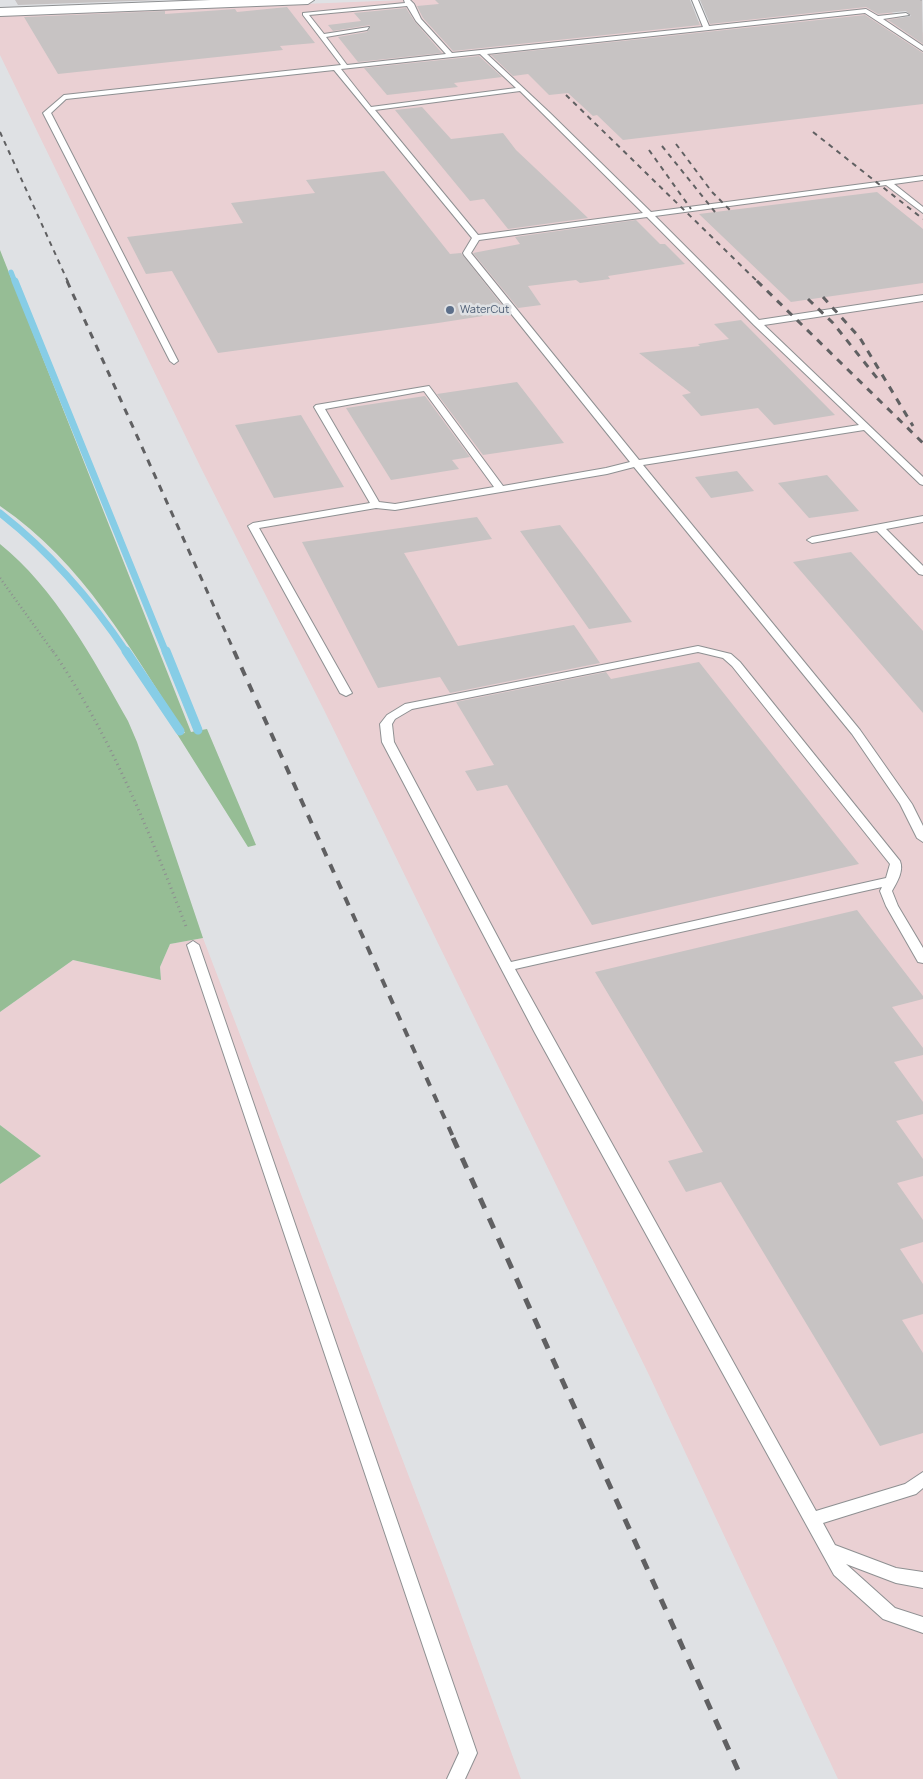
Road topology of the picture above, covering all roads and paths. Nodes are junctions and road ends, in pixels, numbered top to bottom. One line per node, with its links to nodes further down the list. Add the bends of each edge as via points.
1 (308, 0): 4 (street)
2 (695, 0): 7 (lane)
3 (409, 2): 9 (lane, via 305,14); 12 (lane, via 418,20)
4 (0, 12)
5 (906, 15): 6 (lane)
6 (878, 18): 7 (lane, via 866,11); 10 (lane)
7 (706, 26): 11 (lane)
8 (367, 28): 9 (lane)
9 (322, 36): 13 (lane)
10 (923, 49)
11 (481, 52): 12 (lane); 14 (lane)
12 (450, 55): 13 (lane)
13 (340, 66): 15 (lane); 23 (lane, via 64,97 47,113)
14 (522, 89): 15 (lane); 19 (lane)
15 (369, 109): 20 (lane)
16 (923, 178): 17 (lane)
17 (888, 183): 18 (lane); 19 (lane)
18 (923, 211)
19 (648, 214): 20 (lane); 22 (lane)
20 (476, 238): 25 (lane, via 467,253)
21 (923, 298): 22 (lane)
22 (757, 323): 24 (lane)
23 (174, 361)
24 (866, 427): 25 (lane); 26 (lane)
25 (637, 463): 27 (lane); 35 (lane, via 856,732 906,804)
26 (923, 482)
27 (500, 489): 28 (lane, via 395,507); 28 (lane, via 426,388 320,407)
28 (376, 505): 34 (lane, via 253,526)
29 (923, 519): 30 (lane)
30 (879, 527): 31 (lane); 32 (lane)
31 (812, 540)
32 (923, 572)
33 (0, 578): 37 (path, via 62,664 98,727 166,872)
34 (346, 693)
35 (923, 838)
36 (891, 881): 38 (lane, via 886,891 892,906); 39 (lane); 39 (lane, via 896,864 736,664 714,651 698,649 408,706 386,724 388,742)
37 (193, 945): 45 (lane, via 468,1752)
38 (923, 959)
39 (506, 967): 41 (lane)
40 (923, 1479): 41 (lane, via 910,1489)
41 (812, 1519): 42 (lane)
42 (829, 1550): 43 (lane, via 896,1575); 44 (lane, via 840,1570 889,1614)
43 (923, 1580)
44 (923, 1626)
45 (456, 1779)

